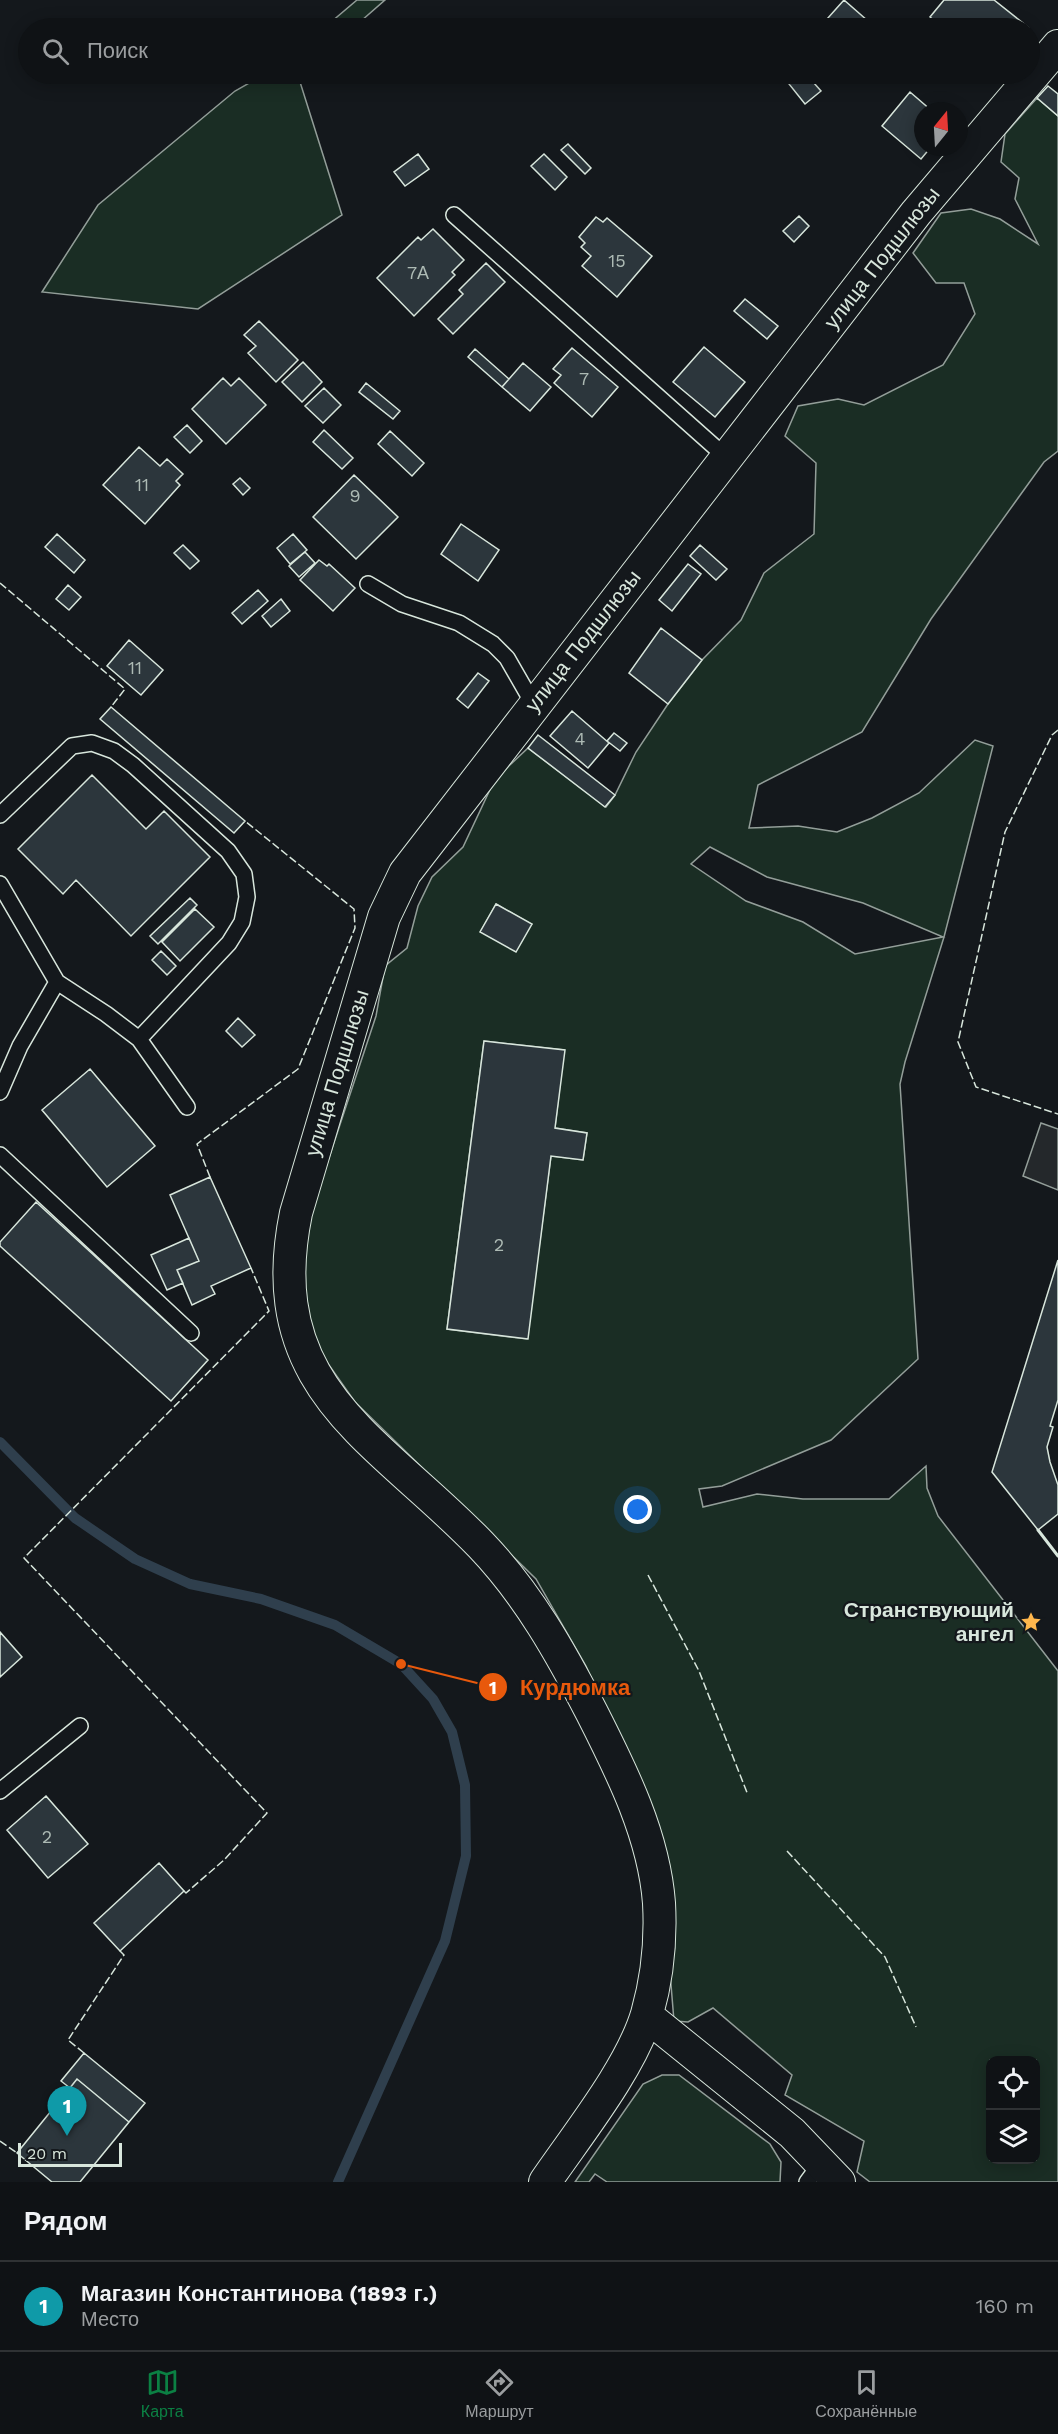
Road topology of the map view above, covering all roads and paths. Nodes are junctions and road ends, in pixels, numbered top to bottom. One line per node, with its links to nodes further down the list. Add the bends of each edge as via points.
1 (1058, 46): 2 (street, улица Подшлюзы)
2 (1040, 67)
3 (1026, 84): 5 (street, улица Подшлюзы, via 916,213)
4 (454, 214): 5 (lane)
5 (726, 457): 7 (street, улица Подшлюзы)
6 (368, 584): 7 (lane, via 402,604 459,623 493,644 507,658)
7 (534, 705): 18 (street, улица Подшлюзы, via 405,873 384,917 296,1213 289,1271 297,1334 318,1382 357,1430 482,1545 513,1582 549,1632 609,1746 644,1833 658,1902 657,1961)
8 (0, 815): 11 (lane, via 72,746 92,743 114,751 134,765 228,851 244,874 247,897 242,922 229,943)
9 (0, 884): 10 (lane)
10 (57, 982): 11 (lane); 12 (lane, via 20,1046)
11 (139, 1040): 13 (lane)
12 (0, 1092)
13 (187, 1107)
14 (0, 1155): 15 (lane)
15 (191, 1333)
16 (80, 1726): 17 (lane)
17 (0, 1791)
18 (646, 2016): 19 (street, via 792,2133); 20 (street, улица Подшлюзы, via 620,2070)
19 (823, 2176)
20 (545, 2182)

